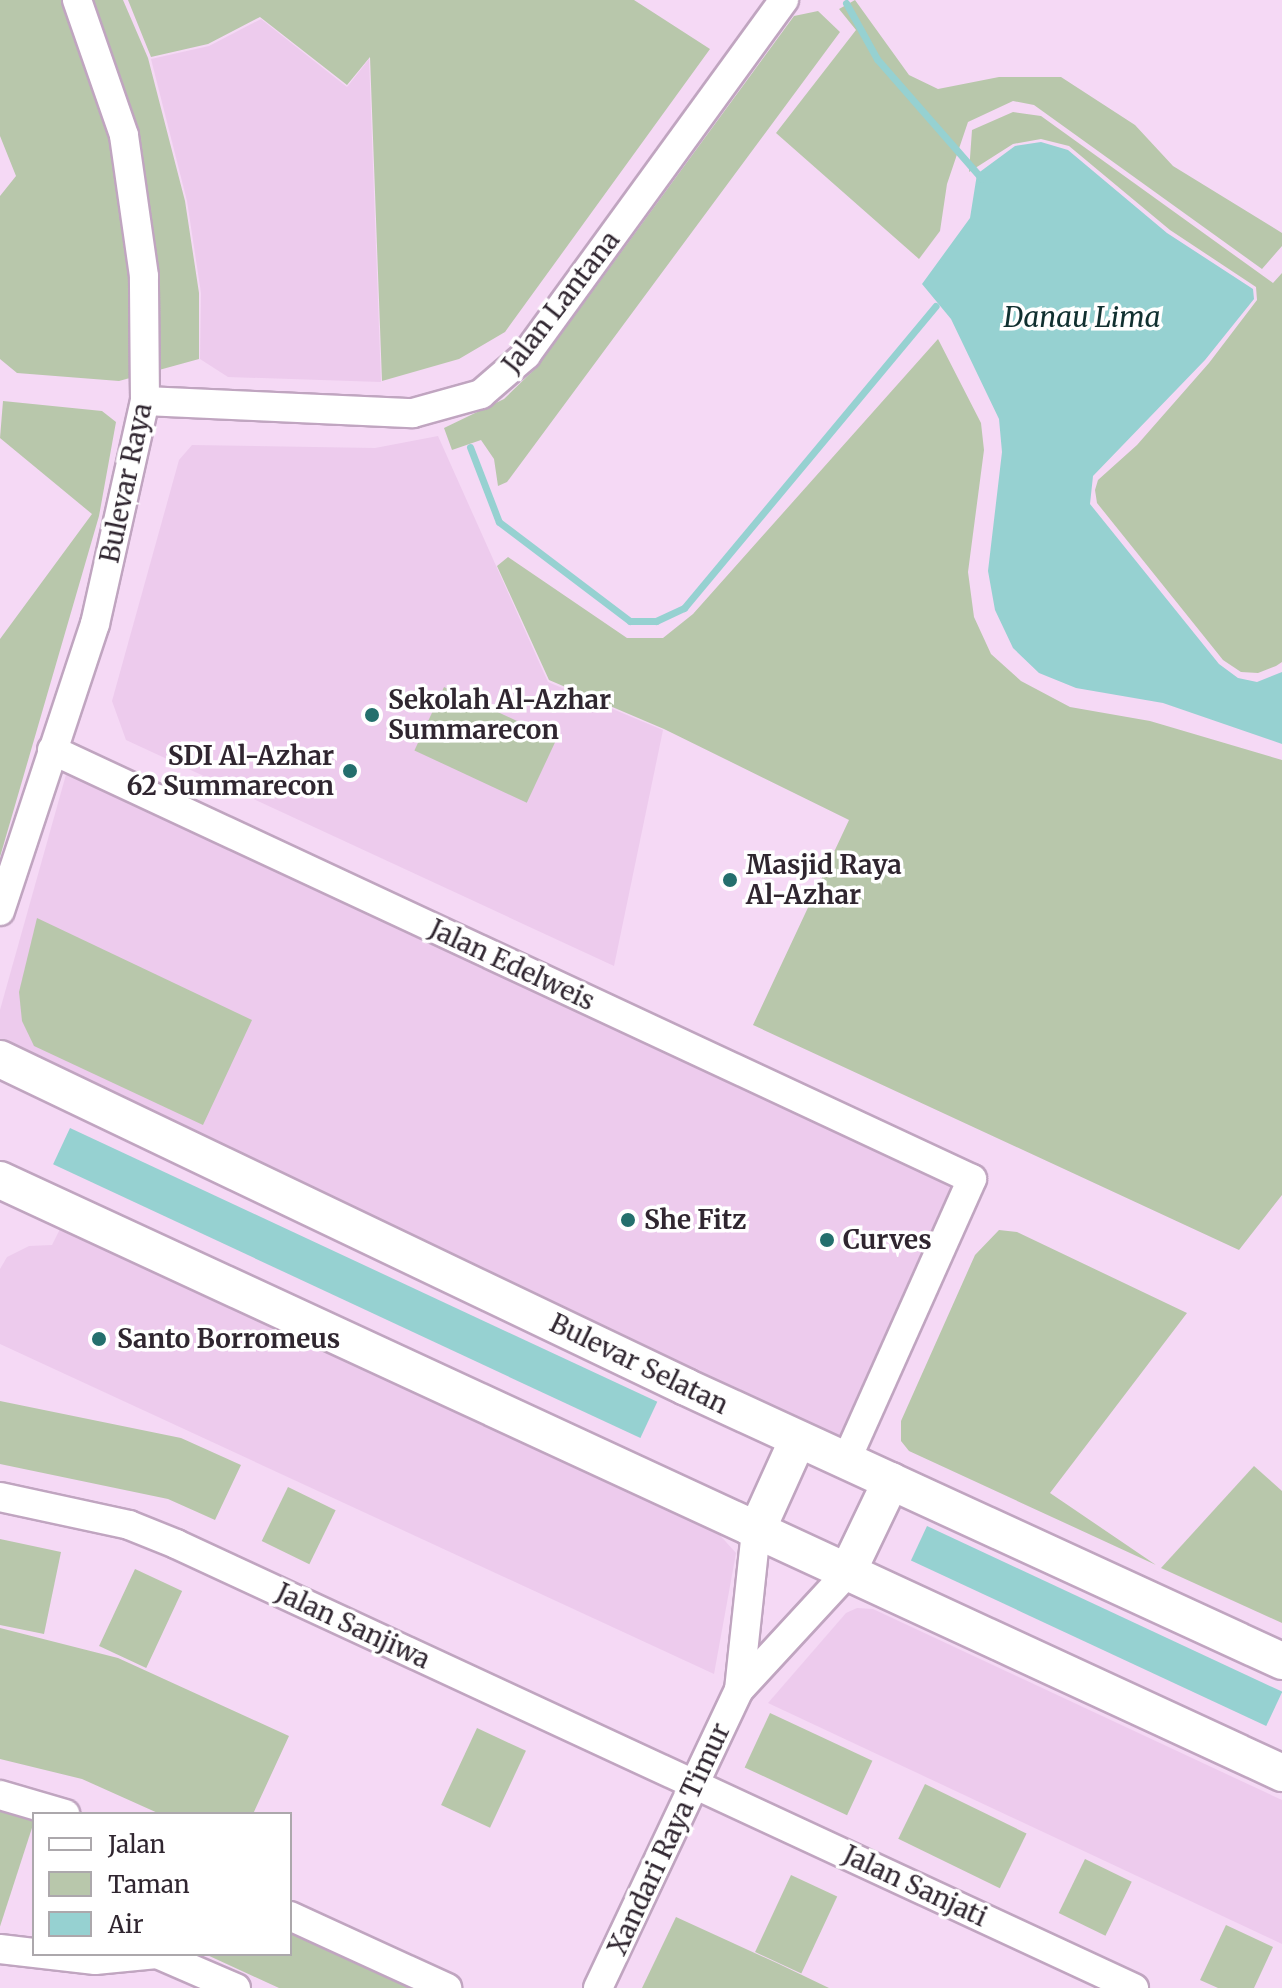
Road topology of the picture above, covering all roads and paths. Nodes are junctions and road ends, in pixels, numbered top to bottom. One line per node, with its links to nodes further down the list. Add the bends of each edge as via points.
1 (77, 0): 3 (street, Bulevar Raya, via 124,135 144,276)
2 (783, 2): 3 (street, Jalan Lantana, via 526,355 481,394 413,413)
3 (145, 401): 4 (street, Bulevar Raya, via 95,624)
4 (52, 750): 5 (street, Bulevar Raya); 9 (street, Jalan Edelweis, via 972,1179)
5 (0, 911)
6 (0, 1059): 8 (main road, Bulevar Selatan)
7 (0, 1180): 12 (main road)
8 (798, 1439): 9 (main road, Bulevar Selatan); 12 (main road)
9 (846, 1461): 10 (main road, Bulevar Selatan)
10 (891, 1481): 13 (main road); 14 (main road, Bulevar Selatan)
11 (0, 1497): 17 (street, Jalan Sanjiwa, via 152,1535)
12 (756, 1532): 13 (main road); 15 (street)
13 (847, 1573): 15 (street); 16 (main road)
14 (1282, 1661)
15 (739, 1690): 17 (street, Xandari Raya Timur)
16 (1282, 1773)
17 (696, 1785): 28 (street, Xandari Raya Timur); 29 (street, Jalan Sanjati)
18 (0, 1795): 19 (street)
19 (58, 1812)
20 (292, 1917): 27 (street)
21 (0, 1949): 22 (street)
22 (32, 1953)
23 (60, 1956): 24 (street)
24 (136, 1956)
25 (162, 1956): 26 (street)
26 (236, 1988)
27 (447, 1988)
28 (598, 1988)
29 (1134, 1988)

